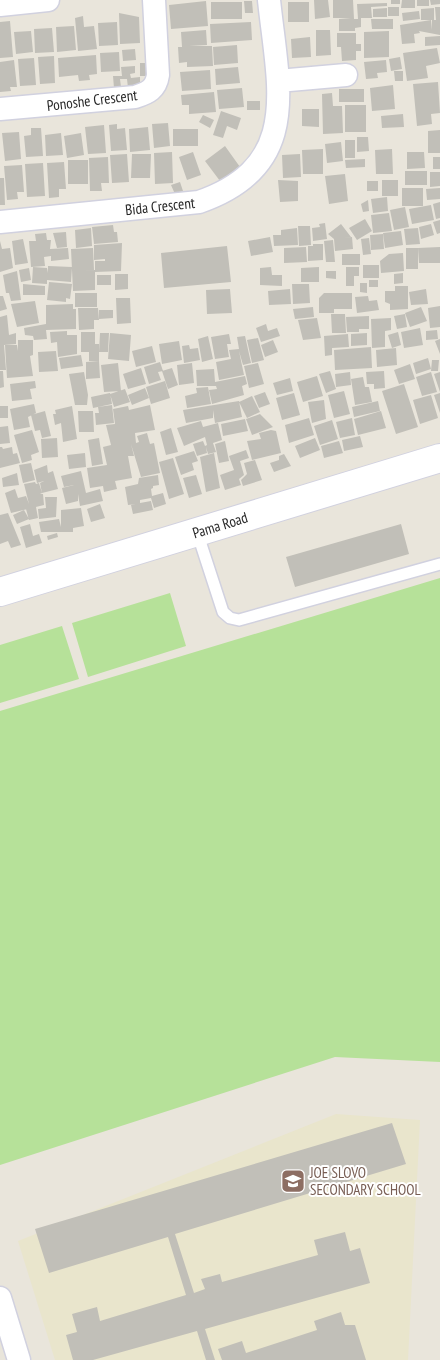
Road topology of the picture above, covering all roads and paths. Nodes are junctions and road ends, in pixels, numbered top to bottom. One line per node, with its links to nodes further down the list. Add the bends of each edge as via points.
1 (48, 0): 4 (street)
2 (154, 0): 7 (street, Ponoshe Crescent, via 158,75 157,84 149,92 135,97)
3 (269, 0): 6 (street, Bida Crescent)
4 (0, 5)
5 (346, 75): 6 (street)
6 (278, 82): 8 (street, Bida Crescent, via 274,138 262,161 245,180 223,194 199,202)
7 (0, 109)
8 (0, 222)
9 (440, 458): 10 (street, Pama Road)
10 (197, 532): 11 (lane, via 223,612 239,620); 12 (street, Pama Road)
11 (440, 564)
12 (0, 592)
13 (0, 1298): 14 (street)
14 (19, 1360)

